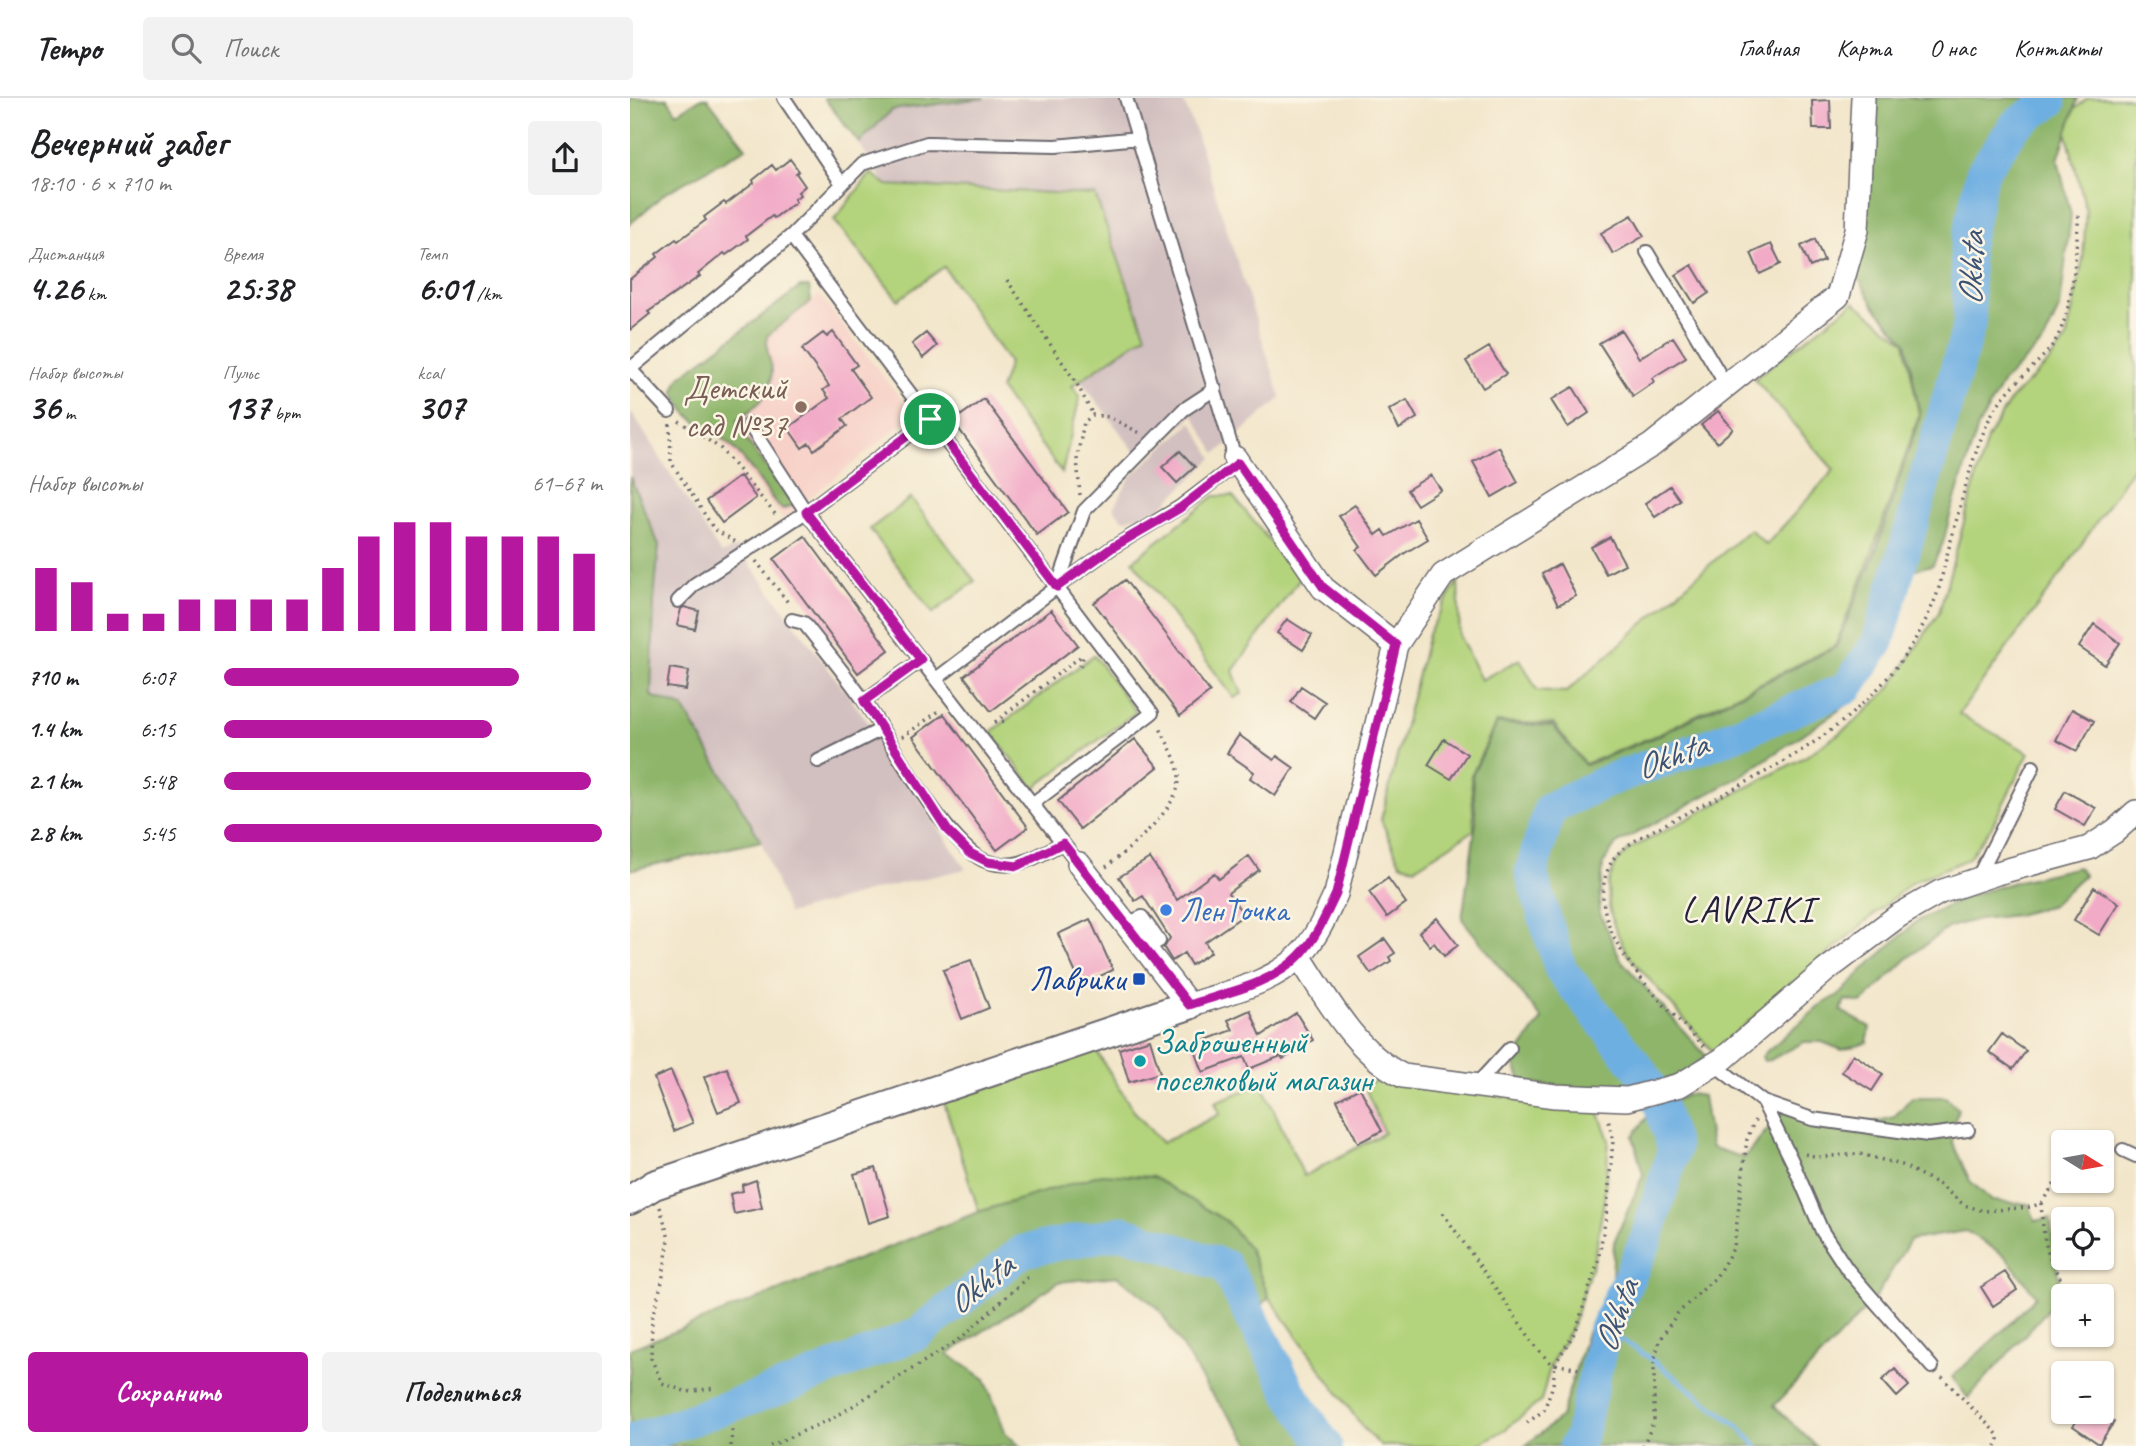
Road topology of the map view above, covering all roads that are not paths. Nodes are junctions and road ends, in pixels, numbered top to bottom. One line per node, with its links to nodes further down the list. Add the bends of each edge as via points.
1 (784, 98): 5 (lane)
2 (1126, 98): 4 (lane)
3 (1862, 99): 9 (street, via 1857,230 1838,296)
4 (1139, 138): 5 (lane, via 1056,146 927,143 862,164); 10 (lane)
5 (842, 184): 6 (lane)
6 (791, 236): 8 (lane); 12 (lane, via 901,390)
7 (1647, 252): 9 (lane)
8 (630, 369): 11 (lane)
9 (1726, 385): 19 (street, via 1652,446 1443,575)
10 (1215, 389): 14 (lane); 16 (lane, via 1183,410 1084,510)
11 (669, 411)
12 (930, 419): 15 (lane); 16 (lane)
13 (749, 424): 15 (lane)
14 (1237, 460): 16 (lane, via 1180,508); 19 (street, via 1323,587)
15 (806, 512): 17 (lane, via 695,584); 20 (lane)
16 (1057, 587): 21 (lane); 26 (lane, via 1152,713)
17 (678, 601)
18 (798, 622): 22 (lane)
19 (1396, 645): 31 (street, via 1336,894)
20 (921, 660): 21 (lane); 22 (lane)
21 (936, 679): 26 (lane)
22 (864, 701): 23 (lane)
23 (882, 729): 24 (lane); 28 (lane, via 948,831 970,853 988,862 1017,866)
24 (818, 761)
25 (2032, 767): 30 (lane)
26 (1032, 804): 28 (lane)
27 (2136, 812): 30 (street, via 2089,848)
28 (1063, 843): 29 (lane)
29 (1085, 871): 32 (street)
30 (1977, 880): 34 (street, via 1940,892 1898,916 1825,971)
31 (1299, 956): 32 (street, via 1275,974); 35 (street, via 1352,1034 1386,1067 1416,1079)
32 (1189, 1005): 40 (street, via 654,1185)
33 (1510, 1048): 35 (lane)
34 (1717, 1064): 35 (street, via 1680,1085 1627,1099); 36 (lane)
35 (1475, 1086)
36 (1763, 1102): 37 (lane, via 1812,1119 1928,1135); 41 (lane, via 1822,1231 1847,1269)
37 (1968, 1130)
38 (2123, 1150): 39 (lane)
39 (2136, 1156)
40 (630, 1200)
41 (1932, 1367)

